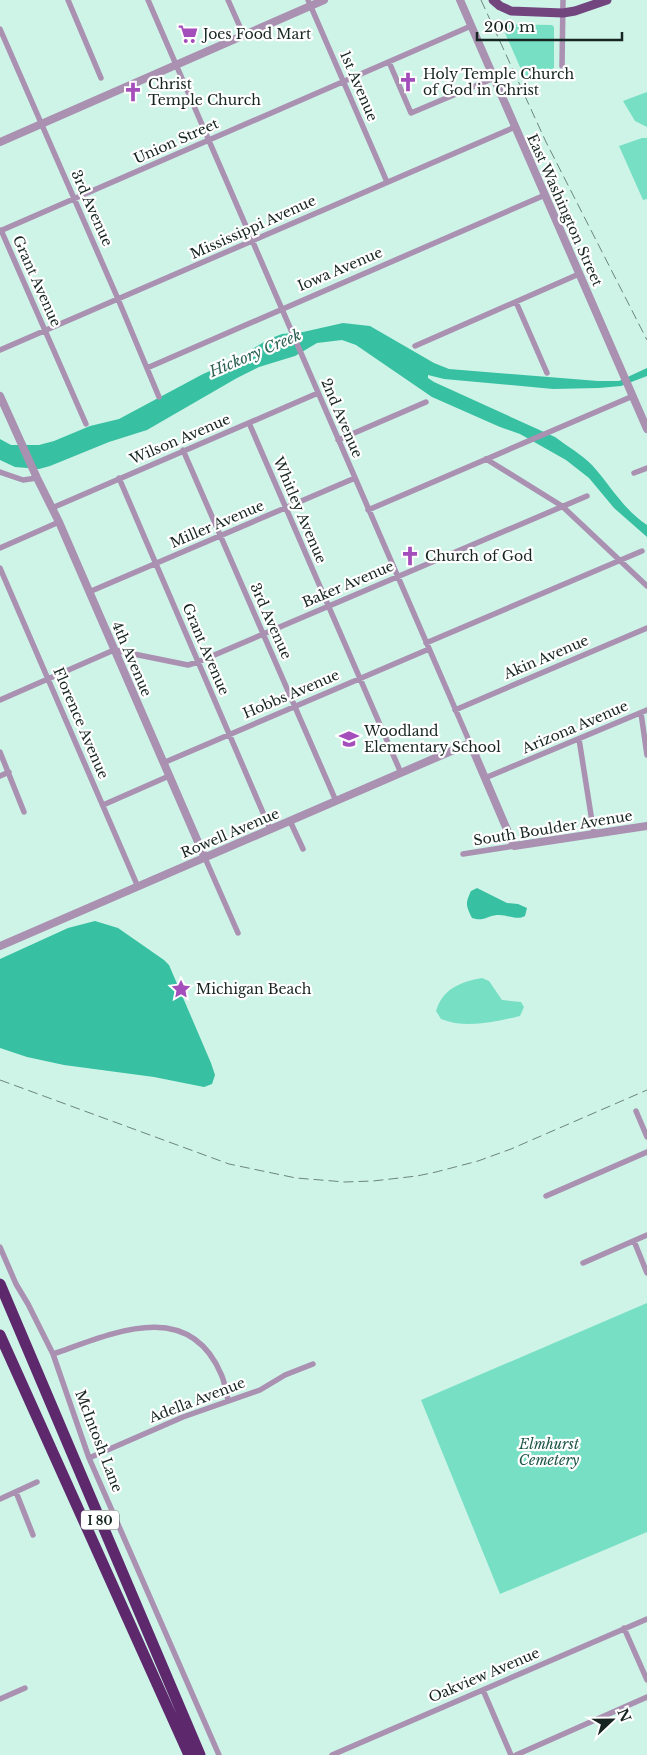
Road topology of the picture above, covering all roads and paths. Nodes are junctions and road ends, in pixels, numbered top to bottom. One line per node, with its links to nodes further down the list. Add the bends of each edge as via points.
1 (68, 0): 17 (street)
2 (148, 0): 15 (street, 2nd Avenue)
3 (228, 0): 13 (street)
4 (324, 0): 9 (street)
5 (460, 0): 11 (street, East Washington Street)
6 (493, 0): 10 (main road, via 511,11)
7 (563, 0): 10 (street)
8 (607, 0): 10 (main road)
9 (309, 3): 13 (street); 19 (street, 1st Avenue)
10 (563, 13): 16 (street)
11 (471, 26): 14 (street, Union Street); 18 (street, East Washington Street)
12 (0, 30): 20 (street, 3rd Avenue)
13 (244, 36): 15 (street)
14 (389, 62): 18 (street, via 411,113); 19 (street, Union Street)
15 (176, 66): 20 (street); 22 (street, 2nd Avenue)
16 (562, 66)
17 (101, 78)
18 (494, 78): 21 (street, East Washington Street)
19 (344, 81): 22 (street, Union Street); 24 (street, 1st Avenue)
20 (42, 124): 23 (street); 26 (street, 3rd Avenue)
21 (515, 127): 24 (street, Mississippi Avenue); 25 (street, East Washington Street)
22 (209, 141): 26 (street, Union Street); 28 (street, 2nd Avenue)
23 (0, 142)
24 (387, 182): 28 (street, Mississippi Avenue)
25 (545, 195): 29 (street, East Washington Street); 32 (street, Iowa Avenue)
26 (74, 199): 27 (street, Union Street); 30 (street, 3rd Avenue)
27 (1, 231): 33 (street, Grant Avenue)
28 (253, 242): 30 (street, Mississippi Avenue); 32 (street, 2nd Avenue)
29 (579, 274): 31 (street); 39 (street, East Washington Street)
30 (118, 299): 33 (street, Mississippi Avenue); 36 (street, 3rd Avenue)
31 (516, 302): 34 (street); 37 (street)
32 (281, 308): 36 (street, Iowa Avenue); 38 (street, 2nd Avenue)
33 (45, 330): 35 (street, Mississippi Avenue); 44 (street, Grant Avenue)
34 (415, 346)
35 (0, 350)
36 (147, 368): 41 (street, 3rd Avenue)
37 (548, 372)
38 (318, 393): 43 (street, Wilson Avenue); 46 (street, 2nd Avenue)
39 (632, 393): 45 (street, East Washington Street); 48 (street)
40 (0, 396): 52 (street, 4th Avenue)
41 (159, 397)
42 (426, 402): 46 (street)
43 (249, 423): 47 (street, Wilson Avenue); 58 (street, Whitley Avenue)
44 (86, 424)
45 (647, 430)
46 (338, 440): 54 (street, 2nd Avenue)
47 (183, 450): 53 (street, Wilson Avenue); 61 (street, 3rd Avenue)
48 (486, 459): 56 (street); 59 (street)
49 (647, 468): 51 (street)
50 (0, 472): 52 (street, via 23,480)
51 (634, 473)
52 (37, 478): 57 (street, 4th Avenue)
53 (119, 478): 57 (street, Wilson Avenue); 65 (street, Grant Avenue)
54 (355, 478): 58 (street, Miller Avenue); 59 (street, 2nd Avenue)
55 (587, 496): 56 (street, Baker Avenue)
56 (562, 506): 64 (street); 67 (street, Baker Avenue)
57 (52, 508): 60 (street, 4th Avenue)
58 (286, 508): 61 (street, Miller Avenue); 70 (street, Whitley Avenue)
59 (368, 510): 67 (street, 2nd Avenue)
60 (59, 522): 62 (street); 69 (street, 4th Avenue)
61 (220, 536): 65 (street, Miller Avenue); 72 (street, 3rd Avenue)
62 (0, 548)
63 (642, 551): 64 (street, Hobbs Avenue)
64 (619, 560): 68 (street); 73 (street, Hobbs Avenue)
65 (155, 564): 69 (street, Miller Avenue); 75 (street, Grant Avenue)
66 (0, 568): 77 (street, Florence Avenue)
67 (397, 576): 70 (street, Baker Avenue); 73 (street, 2nd Avenue)
68 (647, 586)
69 (89, 592): 74 (street, 4th Avenue)
70 (328, 607): 72 (street, Baker Avenue); 76 (street, Whitley Avenue)
71 (647, 628): 80 (street, Akin Avenue)
72 (263, 634): 75 (street, Baker Avenue); 79 (street, 3rd Avenue)
73 (428, 646): 76 (street, Hobbs Avenue); 80 (street, 2nd Avenue)
74 (114, 650): 75 (street, Baker Avenue, via 188,665); 77 (street); 87 (street, 4th Avenue)
75 (198, 662): 82 (street, Grant Avenue)
76 (359, 678): 79 (street, Hobbs Avenue); 89 (street, Whitley Avenue)
77 (48, 679): 78 (street); 94 (street, Florence Avenue)
78 (0, 700)
79 (294, 706): 82 (street, Hobbs Avenue); 93 (street, 3rd Avenue)
80 (455, 710): 84 (street, 2nd Avenue)
81 (644, 712): 83 (street, Arizona Avenue); 86 (street)
82 (229, 734): 87 (street, Hobbs Avenue); 98 (street, Grant Avenue)
83 (579, 739): 92 (street, Arizona Avenue); 99 (street)
84 (470, 743): 89 (street, Rowell Avenue); 92 (street, 2nd Avenue)
85 (0, 752): 88 (street)
86 (647, 755)
87 (163, 763): 91 (street, 4th Avenue)
88 (9, 772): 90 (street); 95 (street)
89 (401, 773): 93 (street, Rowell Avenue)
90 (0, 776)
91 (169, 776): 94 (street); 103 (street, 4th Avenue)
92 (485, 778): 100 (street, 2nd Avenue)
93 (336, 801): 96 (street, Rowell Avenue)
94 (103, 805): 104 (street, Florence Avenue)
95 (24, 812)
96 (290, 821): 98 (street, Rowell Avenue); 101 (street)
97 (647, 826): 99 (street, South Boulder Avenue)
98 (270, 829): 103 (street, Rowell Avenue)
99 (594, 834): 100 (street, South Boulder Avenue)
100 (514, 846): 102 (street, South Boulder Avenue)
101 (303, 850)
102 (463, 854)
103 (205, 858): 104 (street, Rowell Avenue); 105 (street, 4th Avenue)
104 (138, 887): 106 (street, Rowell Avenue)
105 (238, 933)
106 (0, 946)
107 (636, 1111): 108 (street)
108 (647, 1137)
109 (647, 1152): 110 (street)
110 (546, 1196)
111 (647, 1235): 112 (street)
112 (634, 1241): 114 (street); 115 (street)
113 (0, 1247): 118 (street, McIntosh Lane)
114 (583, 1263)
115 (647, 1272)
116 (0, 1284): 134 (highway, I 80)
117 (0, 1335): 133 (highway, I 80)
118 (53, 1354): 120 (street, via 127,1330 167,1327 189,1335 209,1352 222,1375); 121 (street, McIntosh Lane)
119 (313, 1364): 120 (street, Adella Avenue, via 260,1390)
120 (228, 1400): 121 (street, Adella Avenue)
121 (89, 1458): 135 (street, McIntosh Lane)
122 (38, 1482): 123 (street)
123 (16, 1492): 124 (street); 125 (street)
124 (0, 1499)
125 (33, 1535)
126 (647, 1619): 127 (street, Oakview Avenue)
127 (624, 1628): 128 (street); 130 (street, Oakview Avenue)
128 (647, 1680)
129 (25, 1688): 132 (street)
130 (482, 1690): 136 (street, Oakview Avenue); 137 (street)
131 (647, 1697): 138 (street)
132 (0, 1700)
133 (189, 1755)
134 (200, 1755)
135 (219, 1755)
136 (332, 1755)
137 (511, 1755)
138 (516, 1755)

